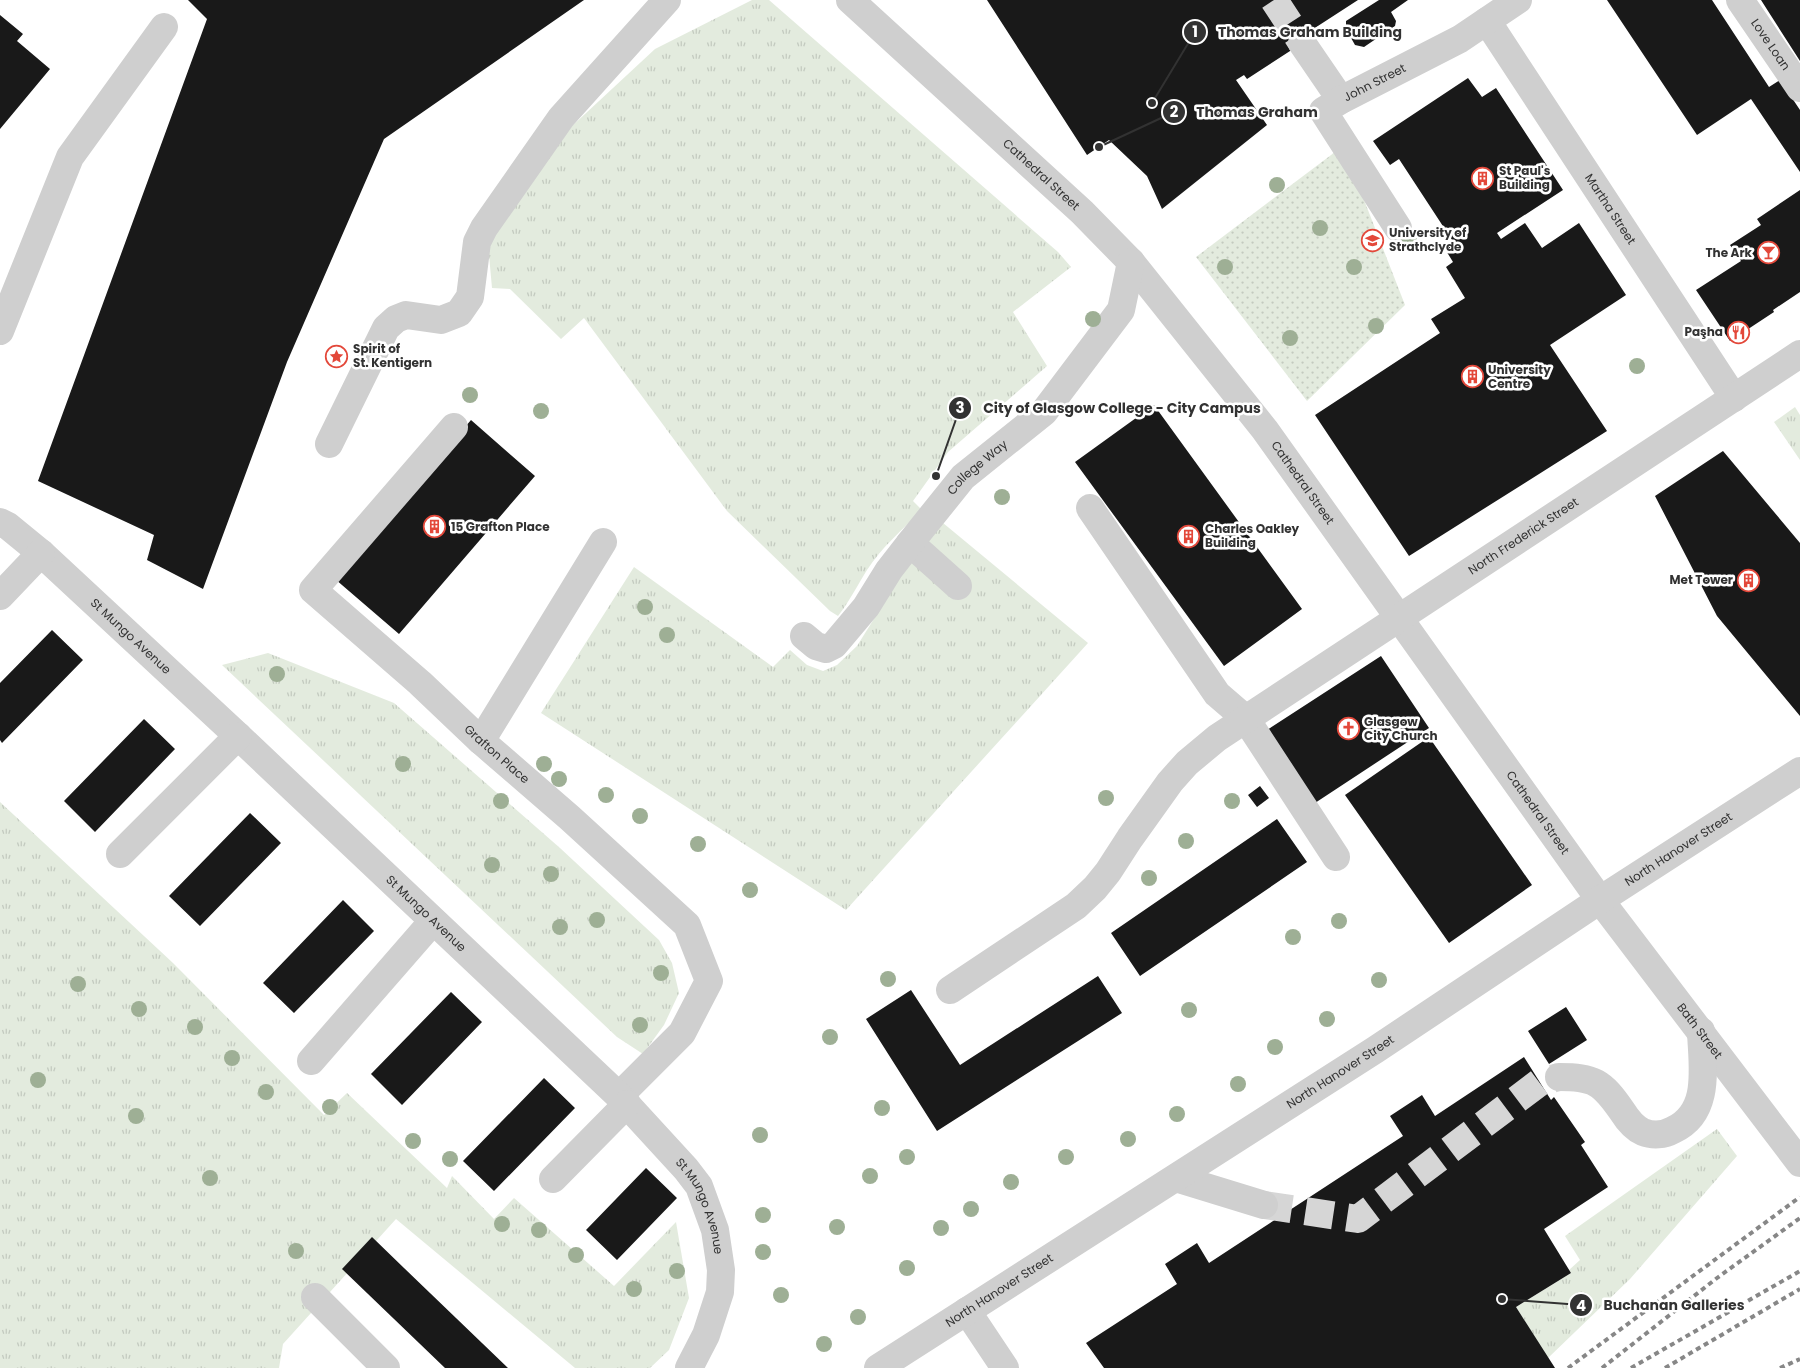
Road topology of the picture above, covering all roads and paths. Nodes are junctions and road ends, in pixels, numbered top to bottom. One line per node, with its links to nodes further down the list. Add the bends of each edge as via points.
1 (666, 0): 16 (street, via 561,118 489,221 477,242 470,297 459,313 441,320 406,316 396,319 386,328)
2 (850, 0): 11 (street, Cathedral Street, via 1082,212)
3 (1518, 0): 5 (street, John Street)
4 (1740, 0): 8 (street, Love Loan)
5 (1487, 20): 9 (street, John Street, via 1460,39); 14 (street, Martha Street)
6 (164, 27): 12 (street, via 70,157)
7 (1302, 43): 9 (street)
8 (1800, 88)
9 (1341, 100): 10 (street, John Street, via 1323,112)
10 (1398, 228)
11 (1131, 262): 20 (street, College Way, via 1121,310 1050,405 964,477); 24 (street, Cathedral Street, via 1265,430)
12 (0, 331)
13 (1800, 354): 14 (street, North Frederick Street)
14 (1734, 398): 24 (street, North Frederick Street)
15 (454, 427): 28 (street, Grafton Place, via 313,590)
16 (328, 444)
17 (1090, 508): 26 (street, via 1216,694)
18 (0, 522): 21 (street, St Mungo Avenue)
19 (603, 542): 28 (street)
20 (910, 544): 22 (street); 25 (street, College Way, via 866,607 834,645 826,649 816,646)
21 (41, 553): 23 (street); 27 (street, St Mungo Avenue)
22 (958, 586)
23 (0, 596)
24 (1398, 619): 26 (street, North Frederick Street); 32 (street, Cathedral Street)
25 (804, 636)
26 (1246, 719): 31 (street); 34 (street, North Frederick Street, via 1187,763 1157,800 1108,872 1076,906)
27 (238, 736): 30 (street); 33 (street, St Mungo Avenue)
28 (481, 741): 38 (street, Grafton Place, via 687,925 709,981 682,1033)
29 (1800, 771): 32 (street, North Hanover Street)
30 (120, 854)
31 (1336, 857)
32 (1600, 900): 35 (street, Bath Street); 40 (street, North Hanover Street)
33 (433, 921): 36 (street); 38 (street, St Mungo Avenue)
34 (950, 990)
35 (1701, 1031): 37 (street, via 1702,1094 1691,1116 1669,1133 1644,1132 1634,1126 1601,1085 1579,1078); 39 (street, Bath Street)
36 (312, 1061)
37 (1558, 1077)
38 (623, 1100): 41 (street, Grafton Place); 46 (street, St Mungo Avenue, via 699,1186 715,1230 721,1270 720,1292 706,1335)
39 (1800, 1163)
40 (1176, 1178): 42 (street); 44 (street, North Hanover Street)
41 (553, 1179)
42 (1264, 1205)
43 (316, 1297): 45 (street)
44 (967, 1311): 47 (street, North Hanover Street); 48 (street)
45 (386, 1368)
46 (689, 1368)
47 (878, 1368)
48 (1005, 1368)

